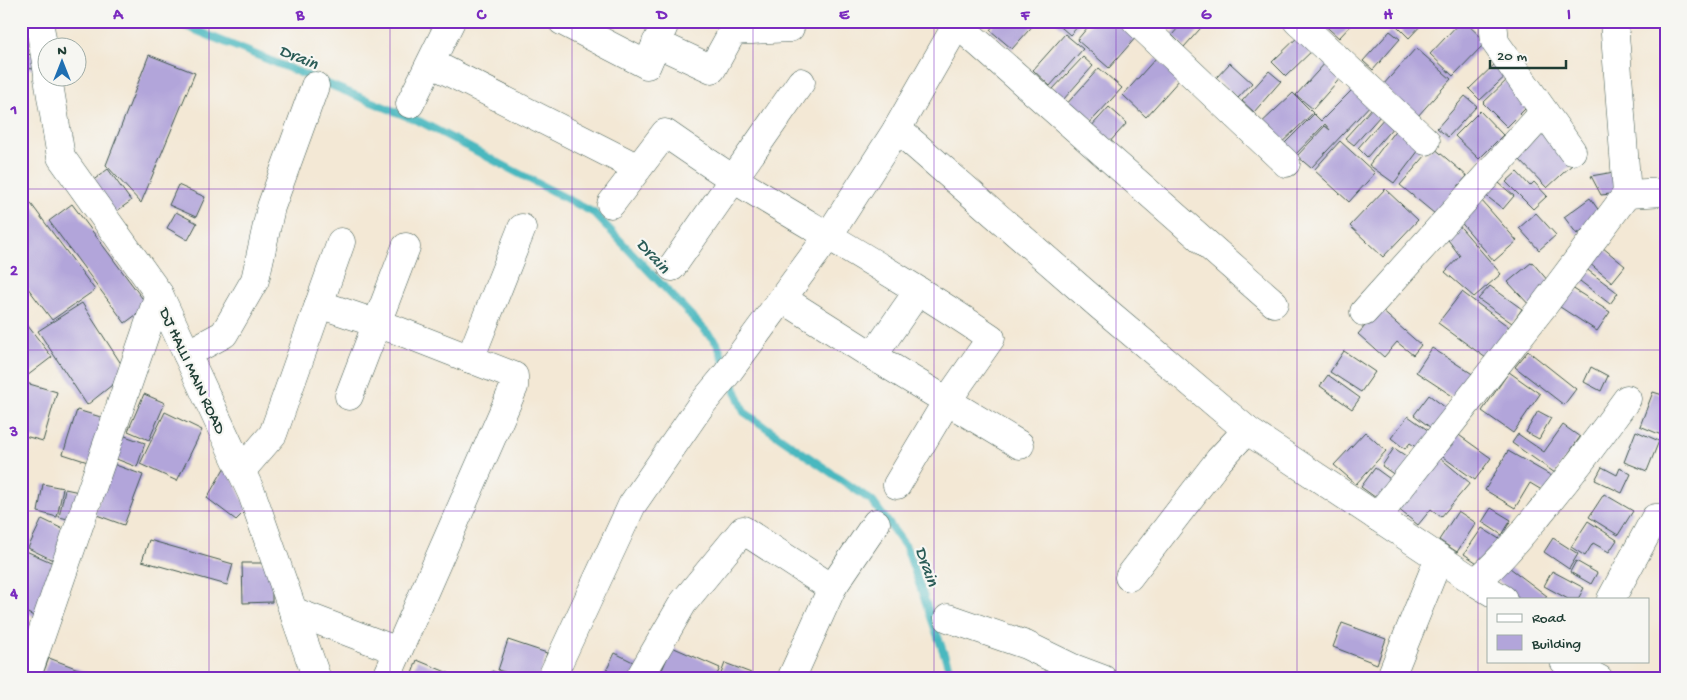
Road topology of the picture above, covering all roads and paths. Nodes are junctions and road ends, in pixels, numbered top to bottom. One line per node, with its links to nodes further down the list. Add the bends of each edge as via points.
1 (39, 21): 11 (street, DJ HALLI MAIN ROAD)
2 (451, 21): 12 (street)
3 (562, 21): 10 (street, via 647,65)
4 (792, 21): 10 (street, via 790,28 733,31 712,69)
5 (1136, 21): 21 (street)
6 (1297, 21): 19 (street)
7 (1494, 21): 17 (street, via 1495,42)
8 (1614, 21): 25 (street)
9 (958, 23): 18 (street); 35 (street)
10 (661, 32)
11 (42, 38)
12 (431, 63): 16 (street); 22 (street)
13 (801, 82): 23 (street)
14 (315, 86): 39 (street, via 271,206 255,280 224,334)
15 (50, 88): 33 (street, DJ HALLI MAIN ROAD, via 61,157)
16 (410, 104)
17 (1544, 112): 20 (street); 37 (street)
18 (897, 129): 28 (street); 45 (street)
19 (1426, 142)
20 (1572, 151)
21 (1286, 163)
22 (638, 168): 23 (street, via 665,133); 26 (street)
23 (733, 179): 28 (street); 31 (street)
24 (1666, 192): 25 (street)
25 (1627, 194): 50 (street)
26 (611, 204)
27 (522, 228): 41 (street)
28 (829, 235): 32 (street); 34 (street)
29 (341, 242): 36 (street)
30 (406, 247): 38 (street)
31 (672, 267)
32 (918, 291): 40 (street); 44 (street, via 991,338)
33 (159, 294): 39 (street, DJ HALLI MAIN ROAD); 63 (street)
34 (783, 299): 40 (street); 62 (street, via 701,405 632,505)
35 (1274, 303)
36 (319, 304): 38 (street); 47 (street, via 273,434)
37 (1364, 312)
38 (377, 323): 41 (street); 42 (street)
39 (187, 354): 47 (street, DJ HALLI MAIN ROAD)
40 (873, 356): 44 (street)
41 (470, 359): 60 (street, via 514,376 514,387)
42 (349, 396)
43 (1627, 399): 54 (street, via 1582,462 1513,545)
44 (947, 401): 46 (street); 48 (street)
45 (1248, 430): 50 (street); 53 (street, via 1218,460)
46 (1020, 445)
47 (241, 471): 58 (street, DJ HALLI MAIN ROAD)
48 (897, 485)
49 (1662, 511): 57 (street)
50 (1377, 517): 52 (street)
51 (876, 523): 55 (street)
52 (1439, 558): 54 (street); 69 (street)
53 (1129, 577)
54 (1475, 582): 56 (street)
55 (832, 588): 66 (street, via 743,530 682,603); 67 (street)
56 (1501, 598)
57 (1612, 598)
58 (293, 611): 60 (street); 64 (street, DJ HALLI MAIN ROAD)
59 (948, 618): 68 (street, via 1026,645)
60 (398, 651): 65 (street)
61 (1572, 663): 70 (street)
62 (553, 678)
63 (26, 679)
64 (317, 679)
65 (386, 679)
66 (639, 679)
67 (791, 679)
68 (1103, 679)
69 (1390, 679)
70 (1599, 679)

